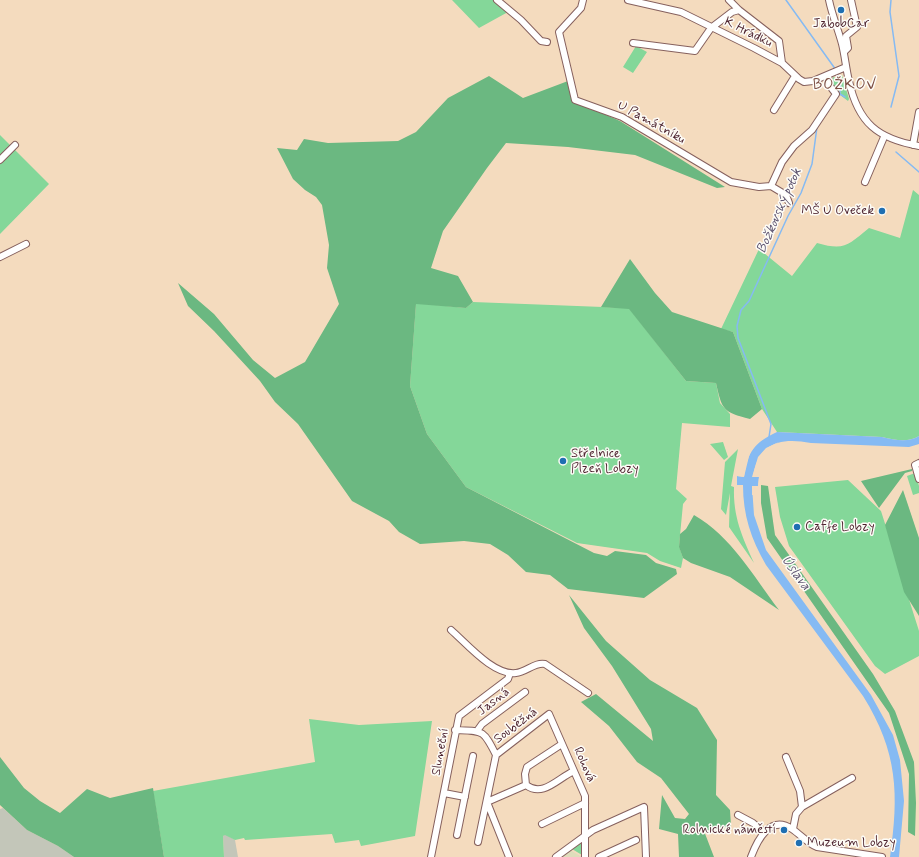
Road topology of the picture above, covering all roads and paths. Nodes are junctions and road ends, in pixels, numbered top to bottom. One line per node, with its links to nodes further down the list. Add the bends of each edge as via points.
1 (497, 0): 9 (street, via 541,41)
2 (583, 0): 23 (street, U Památníku, via 581,8 559,32 575,100 622,117 731,182 759,187)
3 (628, 0): 8 (street, via 671,8)
4 (729, 0): 7 (street)
5 (829, 0): 11 (street)
6 (851, 0): 11 (street, via 857,27 846,36 848,48)
7 (739, 10): 8 (street, K Hrádku, via 732,12); 12 (street, via 779,41)
8 (711, 28): 10 (street, via 695,51); 12 (street, K Hrádku)
9 (547, 42)
10 (633, 43)
11 (844, 52): 13 (street)
12 (782, 64): 15 (street, K Hrádku)
13 (846, 67): 14 (street); 18 (street, via 856,104 869,124)
14 (830, 74): 15 (street, via 809,82); 23 (street, via 829,85 836,94 812,130 794,146 782,162)
15 (795, 76): 16 (street)
16 (774, 110)
17 (919, 112): 20 (street)
18 (884, 137): 20 (street); 22 (street)
19 (15, 145): 21 (street)
20 (916, 146)
21 (0, 160)
22 (865, 182)
23 (771, 186): 24 (street, via 786,195)
24 (789, 203)
25 (26, 244): 26 (street)
26 (0, 257)
27 (919, 463): 28 (street, via 914,465)
28 (919, 479)
29 (451, 630): 30 (street, via 492,666)
30 (510, 673): 32 (street, via 522,672 540,663 545,664); 34 (street, Sluneční, via 508,679 459,716)
31 (525, 692): 35 (street, Jasná, via 482,724)
32 (588, 693)
33 (550, 714): 36 (street, Rohová); 37 (street, Souběžná)
34 (455, 730): 35 (street); 43 (street, Sluneční)
35 (477, 731): 37 (street, via 487,736)
36 (562, 744): 40 (street, Rohová); 42 (street, via 527,767)
37 (496, 755): 45 (street, Souběžná)
38 (473, 756): 44 (street)
39 (786, 757): 47 (street, via 800,791)
40 (574, 771): 42 (street, via 543,790); 46 (street, Rohová, via 585,796)
41 (852, 778): 47 (street)
42 (526, 785): 45 (street)
43 (444, 793): 44 (street); 56 (street, Sluneční)
44 (465, 797): 52 (street)
45 (487, 802): 55 (street, Souběžná); 57 (street)
46 (585, 803): 49 (street, Rohová); 53 (street)
47 (802, 807): 50 (street, via 796,814)
48 (738, 815): 51 (street, via 753,822)
49 (542, 824)
50 (793, 829): 51 (street, via 783,825); 63 (street, via 817,847)
51 (764, 832): 62 (street)
52 (457, 835)
53 (585, 835): 58 (street); 59 (street); 61 (street, via 644,807)
54 (636, 840): 60 (street)
55 (478, 842)
56 (431, 857)
57 (509, 857)
58 (556, 857)
59 (585, 857)
60 (599, 857)
61 (646, 857)
62 (751, 857)
63 (882, 857)

